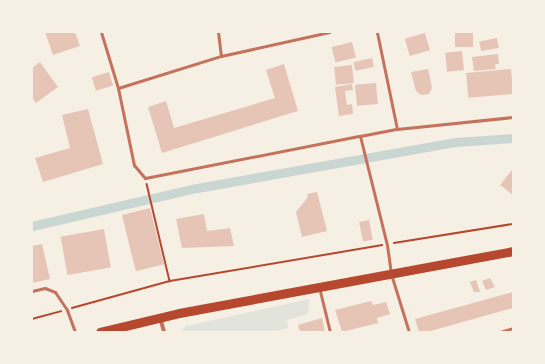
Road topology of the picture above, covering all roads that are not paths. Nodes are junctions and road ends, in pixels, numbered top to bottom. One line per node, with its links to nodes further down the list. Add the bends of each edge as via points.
1 (101, 32): 6 (lane)
2 (218, 32): 5 (lane)
3 (329, 32): 5 (lane)
4 (377, 32): 8 (lane)
5 (221, 56): 6 (lane)
6 (118, 88): 9 (lane, via 134,165 145,178)
7 (513, 117): 8 (lane)
8 (397, 130): 9 (lane)
9 (360, 136): 11 (lane, via 387,244)
10 (513, 251): 11 (main road)
11 (390, 274): 12 (main road); 20 (lane)
12 (319, 286): 14 (main road); 19 (lane)
13 (32, 291): 16 (lane, via 45,288 54,292 67,310)
14 (160, 316): 17 (main road); 18 (street)
15 (513, 328): 21 (lane)
16 (75, 332)
17 (100, 332)
18 (164, 332)
19 (330, 332)
20 (409, 332)
21 (500, 332)

